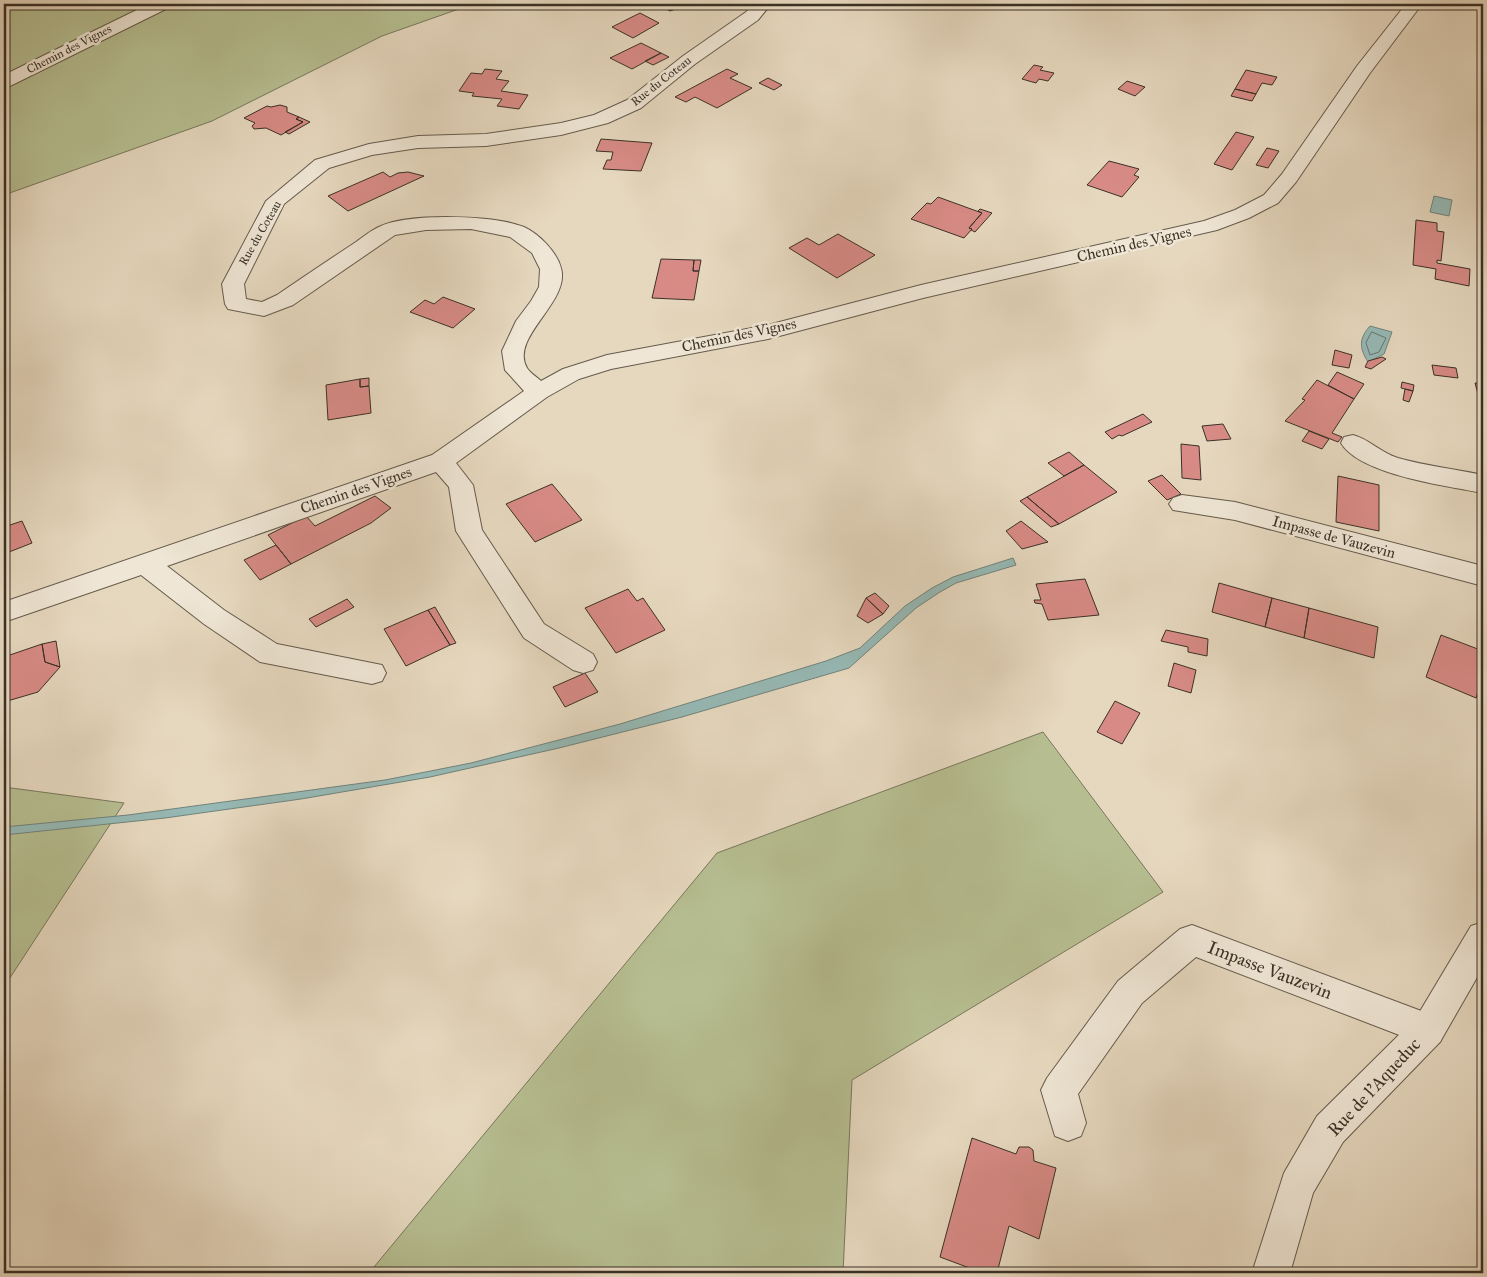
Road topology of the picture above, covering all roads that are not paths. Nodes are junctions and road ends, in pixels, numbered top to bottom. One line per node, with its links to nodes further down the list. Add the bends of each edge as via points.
1 (162, 4): 4 (street, Chemin des Vignes)
2 (763, 4): 5 (street, Rue du Coteau, via 752,16 634,104 602,120 486,140 418,142 369,150 322,164 276,201 233,284 236,304 264,309 285,300 389,230 426,224 471,223 516,232 541,250 551,269 550,287 527,321 514,351 516,370)
3 (1414, 4): 5 (street, Chemin des Vignes, via 1363,70 1289,178 1270,199 1242,214 1210,226 921,292 768,332 607,362 572,374)
4 (4, 82)
5 (539, 392): 7 (street, Chemin des Vignes)
6 (1353, 443): 8 (street, via 1392,465)
7 (441, 461): 10 (street, Chemin des Vignes); 13 (street, via 461,486 470,531 534,631)
8 (1483, 484)
9 (1182, 504): 11 (street, Impasse de Vauzevin, via 1235,511)
10 (146, 564): 12 (street, Chemin des Vignes); 14 (street, via 214,617 270,654)
11 (1483, 576)
12 (4, 612)
13 (583, 662)
14 (372, 673)
15 (1483, 937): 16 (street, Rue de l'Aqueduc)
16 (1428, 1030): 17 (street, Impasse Vauzevin, via 1192,940 1130,992 1059,1090); 18 (street, Rue de l'Aqueduc, via 1330,1129 1297,1186)
17 (1068, 1123)
18 (1271, 1273)

